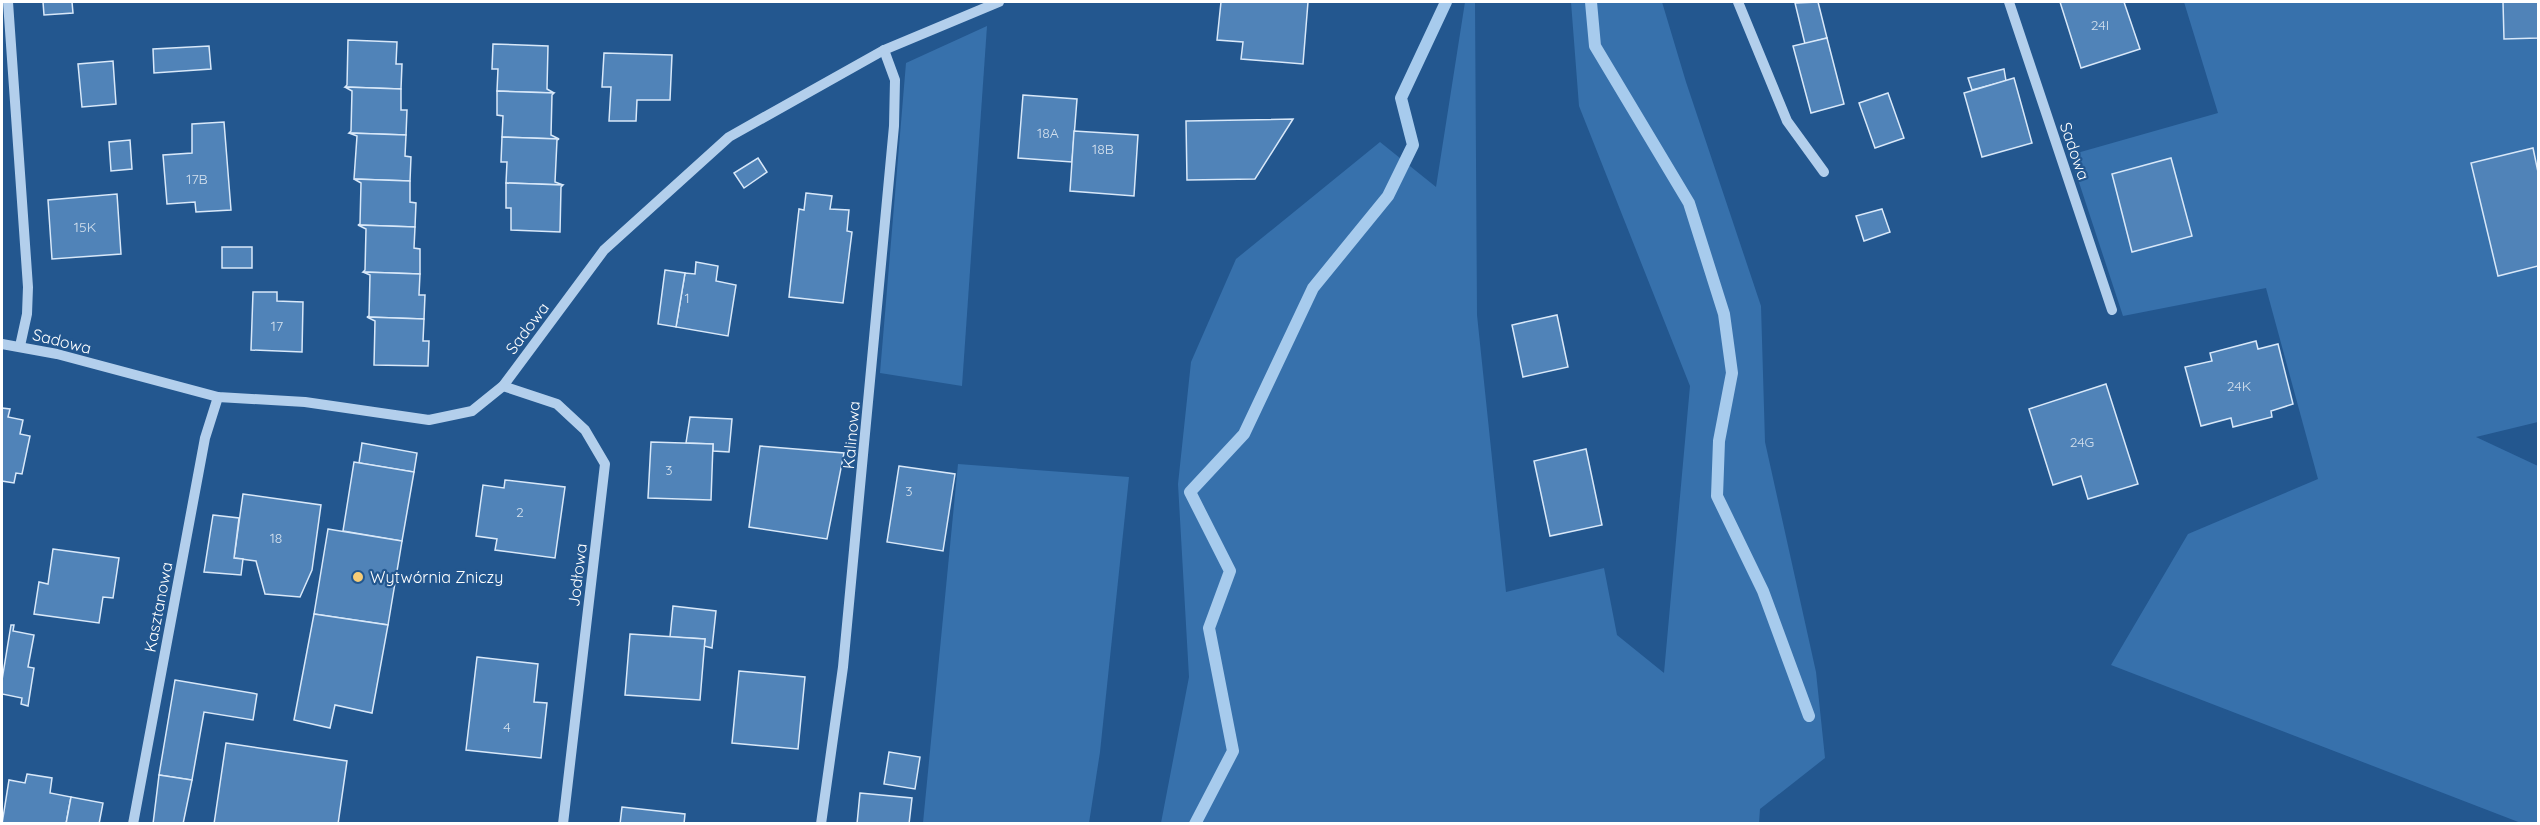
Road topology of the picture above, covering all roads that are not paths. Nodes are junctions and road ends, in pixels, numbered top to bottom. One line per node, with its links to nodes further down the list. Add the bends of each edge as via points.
1 (8, 2): 9 (street, via 28,287)
2 (999, 2): 5 (street, Sadowa)
3 (1738, 2): 6 (street, via 1787,121)
4 (2009, 2): 7 (street, Sadowa)
5 (884, 50): 10 (street, Sadowa, via 729,137 604,250); 14 (street, Kalinowa, via 895,80 894,126 843,667)
6 (1824, 172)
7 (2112, 310)
8 (2, 344): 9 (street, Sadowa)
9 (20, 346): 11 (street, Sadowa)
10 (503, 386): 11 (street, Sadowa, via 472,411 429,420 305,402); 13 (street, Jodłowa, via 558,404 585,430 605,464)
11 (218, 397): 12 (street, Kasztanowa, via 205,438)
12 (133, 824)
13 (563, 824)
14 (821, 824)

